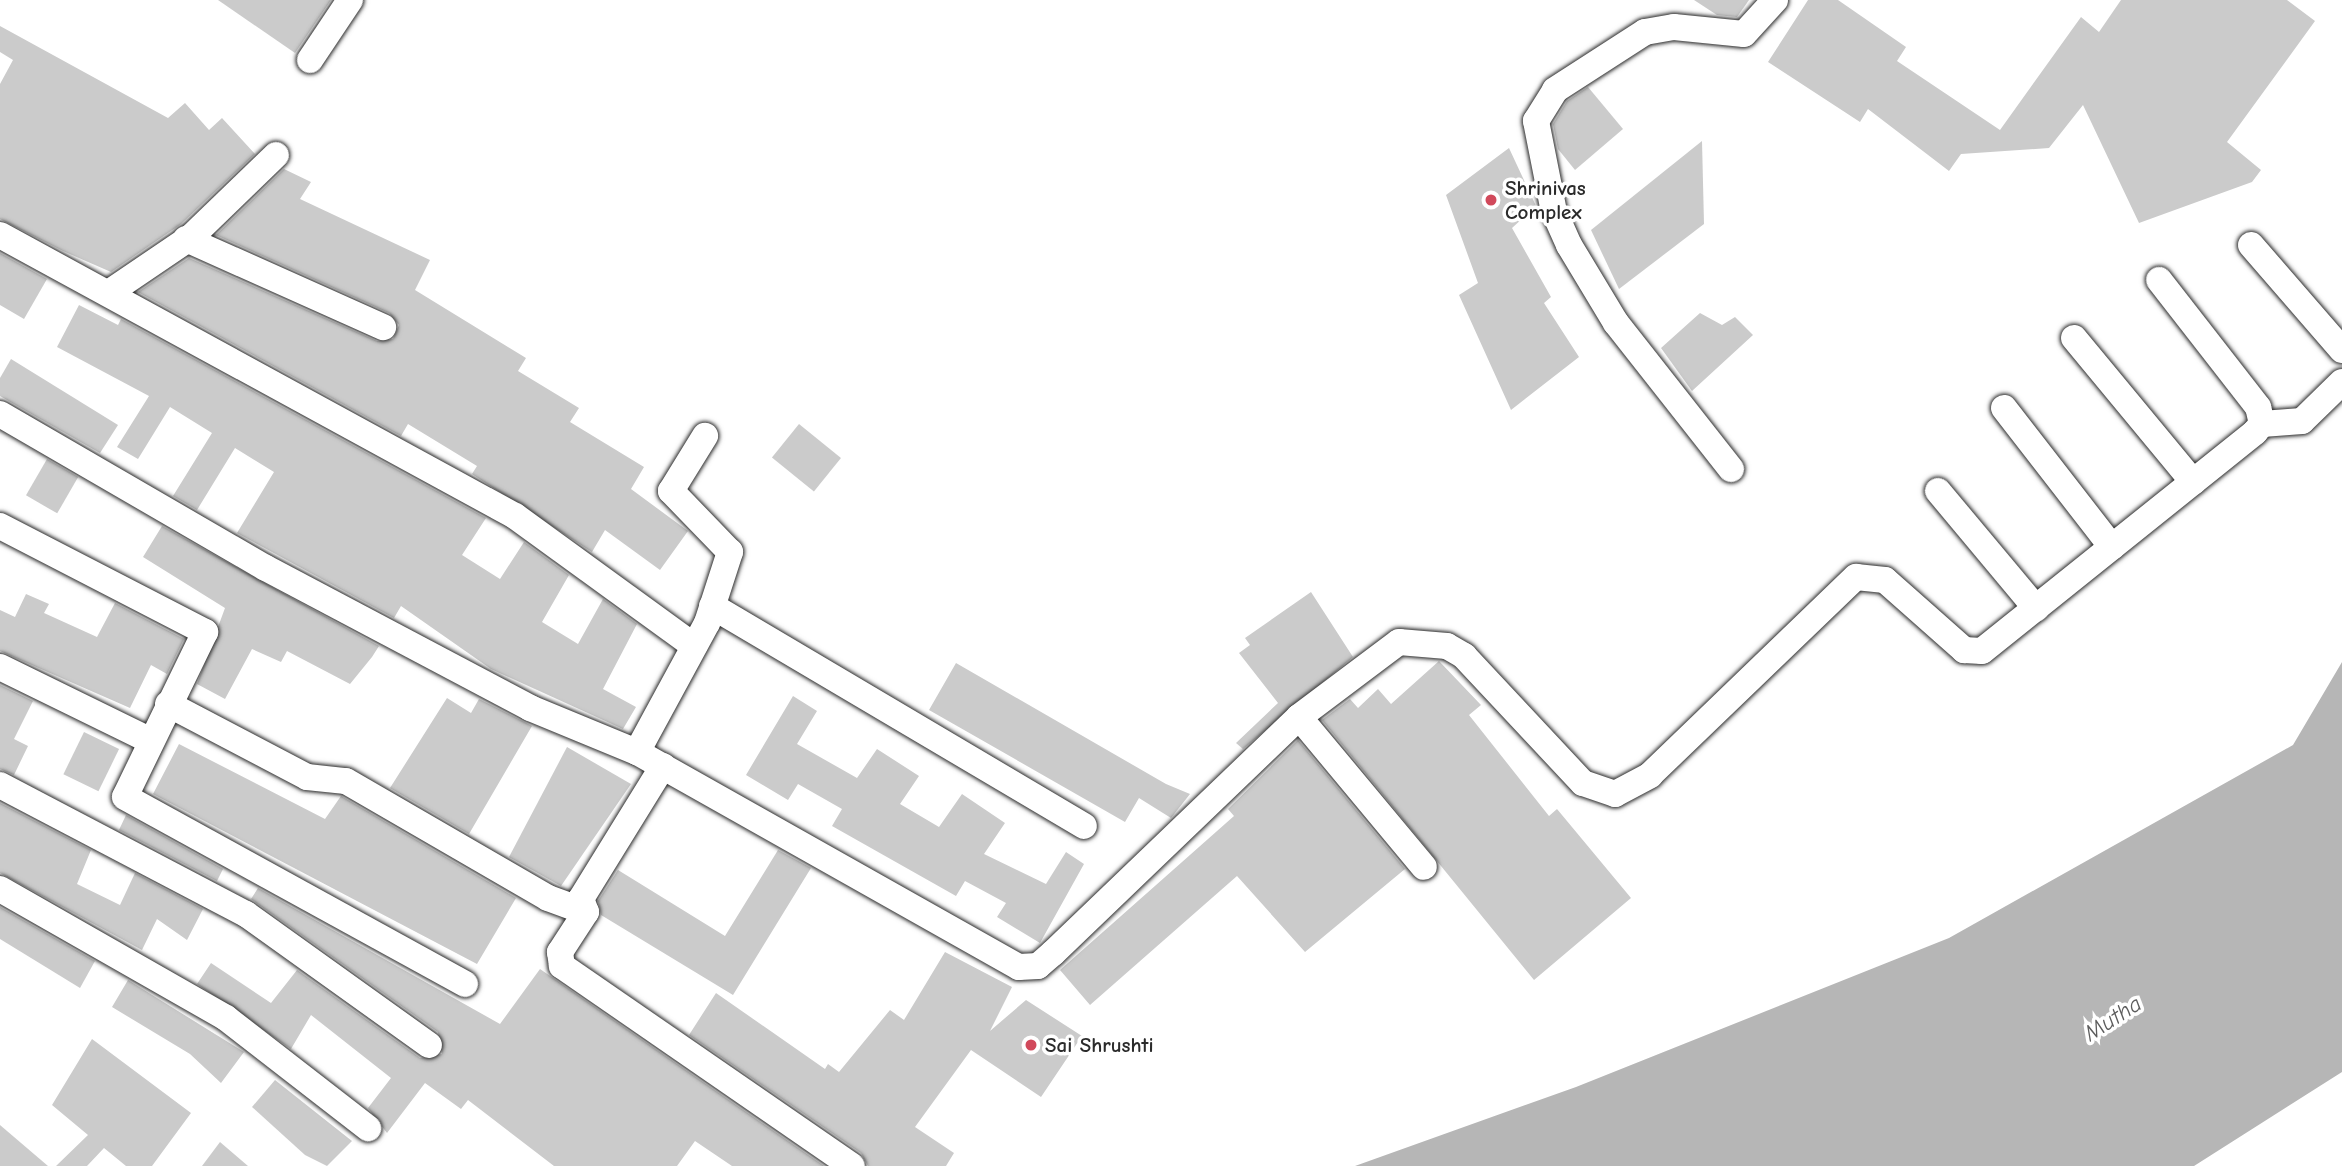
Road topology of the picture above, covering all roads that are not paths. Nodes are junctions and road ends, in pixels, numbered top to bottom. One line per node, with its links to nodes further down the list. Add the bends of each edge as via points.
1 (350, 0): 3 (street)
2 (1775, 0): 18 (street, via 1744,34 1674,27 1645,32 1555,90 1536,121 1554,212 1569,246 1616,323)
3 (310, 60)
4 (276, 155): 6 (street)
5 (0, 235): 9 (street)
6 (186, 239): 9 (street); 10 (street)
7 (2252, 245): 12 (street)
8 (2159, 281): 15 (street, via 2258,407)
9 (110, 292): 25 (street, via 515,516)
10 (383, 327)
11 (2074, 338): 19 (street)
12 (2342, 350)
13 (2342, 382): 15 (street, via 2302,421)
14 (2004, 408): 22 (street)
15 (2262, 424): 19 (street)
16 (3, 425): 30 (street, via 530,708)
17 (705, 436): 23 (street, via 671,491 730,552)
18 (1731, 469)
19 (2193, 482): 22 (street)
20 (1938, 491): 24 (street)
21 (0, 526): 27 (street, via 205,632)
22 (2112, 547): 24 (street)
23 (712, 606): 25 (street); 33 (street)
24 (2036, 608): 28 (street, via 1997,642 1971,653 1885,580 1856,577 1650,775 1615,794 1583,783 1464,656 1447,646 1399,642)
25 (694, 646): 30 (street)
26 (0, 667): 29 (street)
27 (168, 704): 29 (street); 36 (street, via 307,777 346,781 548,898)
28 (1299, 717): 31 (street, via 1038,966 1018,967); 34 (street)
29 (149, 740): 37 (street, via 125,797)
30 (637, 752): 31 (street)
31 (663, 766): 36 (street, via 581,899)
32 (0, 785): 38 (street, via 246,914)
33 (1084, 826)
34 (1424, 867)
35 (0, 889): 39 (street, via 226,1018)
36 (586, 912): 40 (street, via 560,951 562,966)
37 (465, 984)
38 (429, 1045)
39 (368, 1128)
40 (852, 1166)

